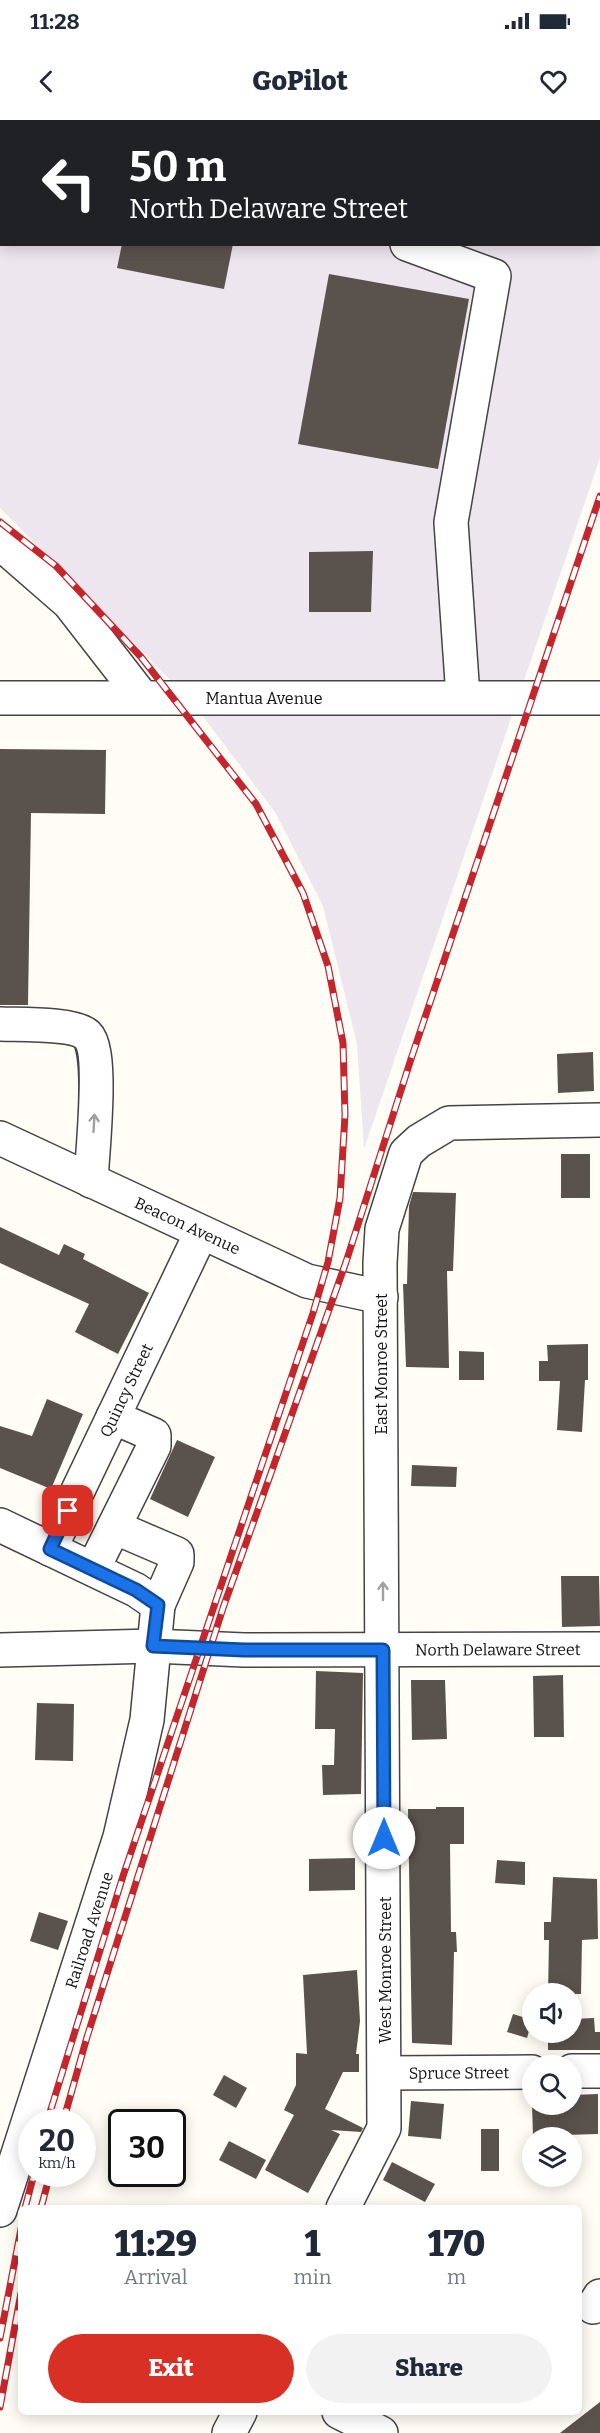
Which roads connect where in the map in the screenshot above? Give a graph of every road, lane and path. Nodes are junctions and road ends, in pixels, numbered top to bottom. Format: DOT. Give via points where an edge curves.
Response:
graph roads {
  1 [pos="412,246"];
  2 [pos="0,543"];
  3 [pos="142,697"];
  4 [pos="463,697"];
  5 [pos="0,698"];
  6 [pos="600,698"];
  7 [pos="0,1024"];
  8 [pos="600,1120"];
  9 [pos="0,1138"];
  10 [pos="91,1182"];
  11 [pos="201,1233"];
  12 [pos="381,1297"];
  13 [pos="113,1417"];
  14 [pos="0,1525"];
  15 [pos="114,1527"];
  16 [pos="50,1549"];
  17 [pos="93,1569"];
  18 [pos="158,1605"];
  19 [pos="153,1646"];
  20 [pos="600,1649"];
  21 [pos="0,1650"];
  22 [pos="383,1650"];
  23 [pos="582,2071"];
  24 [pos="600,2071"];
  25 [pos="522,2072"];
  26 [pos="385,2073"];
  27 [pos="345,2205"];
  28 [pos="0,2210"];
  29 [pos="238,2415"];
  30 [pos="345,2415"];
  31 [pos="229,2433"];
  32 [pos="381,2433"];
  1 -- 4 [label="street" via="495,276 451,522"];
  2 -- 3 [label="street" via="69,603"];
  3 -- 4 [label="street, Mantua Avenue"];
  3 -- 5 [label="street, Mantua Avenue"];
  4 -- 6 [label="street, Mantua Avenue"];
  10 -- 7 [label="street, one-way" via="94,1046 86,1034 69,1029"];
  8 -- 12 [label="street, East Monroe Street" via="449,1123 419,1141 406,1153 382,1229"];
  9 -- 10 [label="street, Beacon Avenue"];
  10 -- 11 [label="street, Beacon Avenue"];
  11 -- 12 [label="street, Beacon Avenue" via="307,1281"];
  11 -- 13 [label="street, Quincy Street"];
  22 -- 12 [label="street, East Monroe Street, one-way"];
  13 -- 15 [label="street" via="154,1435 154,1446"];
  13 -- 16 [label="street, Quincy Street"];
  14 -- 16 [label="street"];
  15 -- 17 [label="street"];
  15 -- 18 [label="street, Railroad Avenue" via="177,1554"];
  16 -- 17 [label="street"];
  17 -- 18 [label="street"];
  18 -- 19 [label="street, Railroad Avenue"];
  19 -- 21 [label="street, North Delaware Street"];
  19 -- 22 [label="street, North Delaware Street"];
  19 -- 28 [label="street, Railroad Avenue" via="147,1720 120,1838"];
  20 -- 22 [label="street, North Delaware Street"];
  22 -- 26 [label="street, West Monroe Street"];
  23 -- 24 [label="street"];
  25 -- 26 [label="street, Spruce Street"];
  26 -- 27 [label="street, West Monroe Street" via="384,2128"];
  29 -- 31 [label="street"];
  30 -- 32 [label="street"];
}
